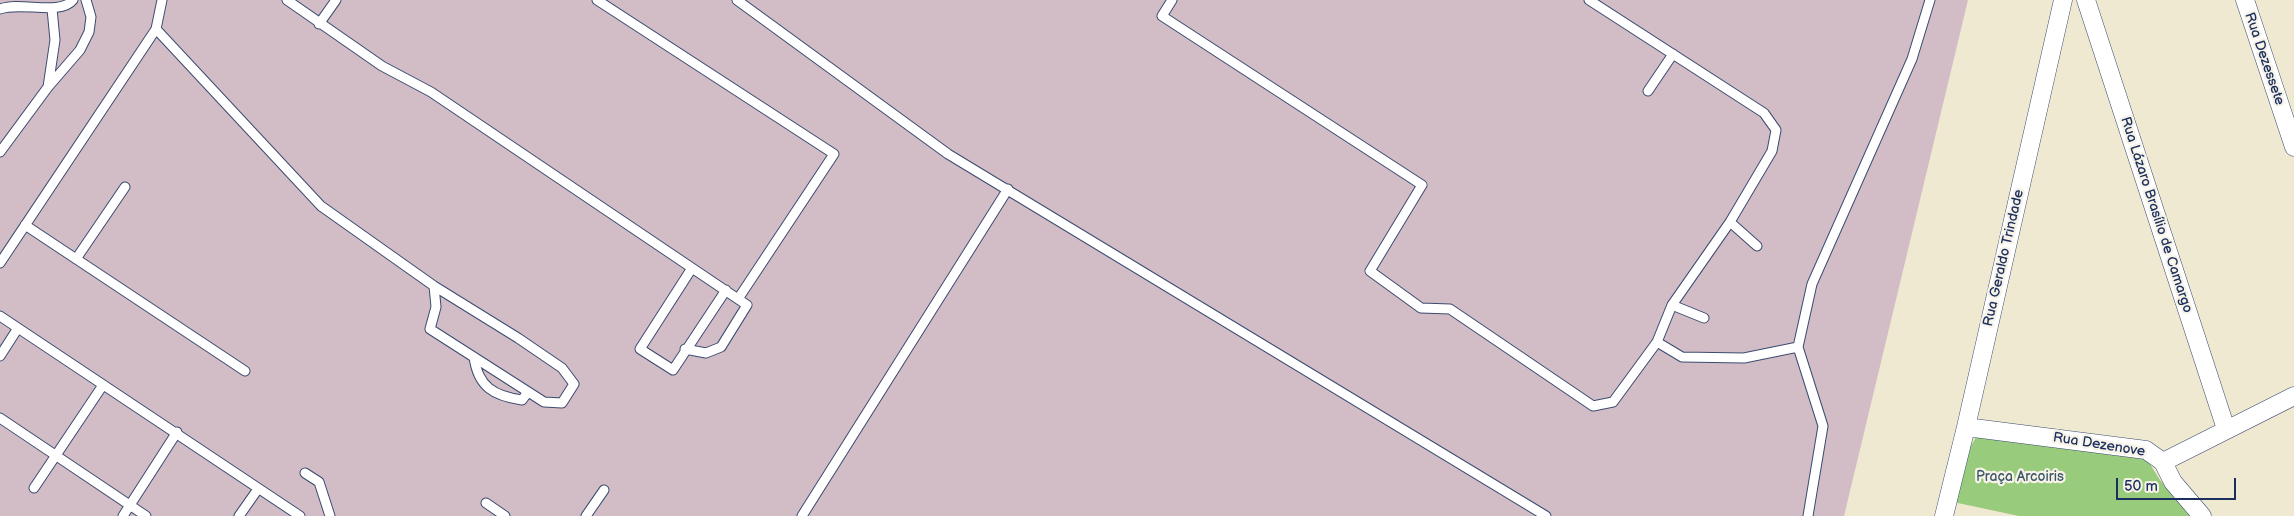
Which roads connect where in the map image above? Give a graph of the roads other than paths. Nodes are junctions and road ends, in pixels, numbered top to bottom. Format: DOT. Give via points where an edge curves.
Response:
graph roads {
  1 [pos="73,0"];
  2 [pos="86,0"];
  3 [pos="162,0"];
  4 [pos="287,0"];
  5 [pos="336,0"];
  6 [pos="597,0"];
  7 [pos="737,0"];
  8 [pos="1172,0"];
  9 [pos="1589,0"];
  10 [pos="1930,0"];
  11 [pos="2063,0"];
  12 [pos="2086,0"];
  13 [pos="2245,0"];
  14 [pos="34,3"];
  15 [pos="0,9"];
  16 [pos="52,9"];
  17 [pos="319,24"];
  18 [pos="156,29"];
  19 [pos="1673,54"];
  20 [pos="48,87"];
  21 [pos="1648,91"];
  22 [pos="2294,147"];
  23 [pos="0,152"];
  24 [pos="125,187"];
  25 [pos="1008,189"];
  26 [pos="1730,222"];
  27 [pos="24,225"];
  28 [pos="1757,246"];
  29 [pos="76,259"];
  30 [pos="0,263"];
  31 [pos="692,268"];
  32 [pos="434,286"];
  33 [pos="726,290"];
  34 [pos="738,299"];
  35 [pos="1672,305"];
  36 [pos="0,316"];
  37 [pos="1704,318"];
  38 [pos="18,328"];
  39 [pos="1657,342"];
  40 [pos="1798,347"];
  41 [pos="685,350"];
  42 [pos="0,356"];
  43 [pos="474,357"];
  44 [pos="245,371"];
  45 [pos="103,385"];
  46 [pos="528,392"];
  47 [pos="2294,396"];
  48 [pos="0,418"];
  49 [pos="1966,427"];
  50 [pos="2226,429"];
  51 [pos="177,432"];
  52 [pos="54,455"];
  53 [pos="2163,462"];
  54 [pos="305,473"];
  55 [pos="34,488"];
  56 [pos="258,489"];
  57 [pos="604,490"];
  58 [pos="486,503"];
  59 [pos="130,506"];
  60 [pos="123,516"];
  61 [pos="146,516"];
  62 [pos="239,516"];
  63 [pos="300,516"];
  64 [pos="330,516"];
  65 [pos="506,516"];
  66 [pos="586,516"];
  67 [pos="802,516"];
  68 [pos="1546,516"];
  69 [pos="1808,516"];
  70 [pos="1944,516"];
  71 [pos="2202,516"];
  1 -- 16 [label="lane"];
  2 -- 20 [label="lane" via="91,17 89,32 80,50"];
  3 -- 18 [label="lane"];
  4 -- 17 [label="lane"];
  5 -- 17 [label="lane"];
  6 -- 34 [label="lane" via="834,154"];
  7 -- 25 [label="lane" via="948,154"];
  8 -- 39 [label="lane" via="1162,16 1422,184 1370,271 1421,308 1450,309 1593,406 1614,402"];
  9 -- 19 [label="lane"];
  10 -- 40 [label="lane" via="1912,59 1812,284"];
  11 -- 49 [label="street, Rua Geraldo Trindade"];
  12 -- 50 [label="street, Rua Lázaro Brasílio de Camargo"];
  13 -- 22 [label="street, Rua Dezessete"];
  14 -- 15 [label="lane"];
  14 -- 16 [label="lane"];
  16 -- 20 [label="lane" via="55,40"];
  17 -- 31 [label="lane" via="382,66 430,92"];
  18 -- 27 [label="lane"];
  18 -- 32 [label="lane" via="320,206"];
  19 -- 21 [label="lane"];
  19 -- 26 [label="lane" via="1764,113 1776,130 1772,151"];
  20 -- 23 [label="lane"];
  24 -- 29 [label="lane"];
  25 -- 67 [label="lane"];
  25 -- 68 [label="lane"];
  26 -- 28 [label="lane"];
  26 -- 35 [label="lane"];
  27 -- 29 [label="lane"];
  27 -- 30 [label="lane"];
  29 -- 44 [label="lane"];
  31 -- 33 [label="lane"];
  31 -- 41 [label="lane" via="640,348 673,370"];
  32 -- 43 [label="lane" via="436,307 430,329"];
  32 -- 46 [label="lane" via="562,368 574,384 562,403 544,402"];
  33 -- 34 [label="lane"];
  33 -- 41 [label="lane"];
  34 -- 41 [label="lane" via="747,305 721,347 706,353"];
  35 -- 37 [label="lane"];
  35 -- 39 [label="lane"];
  36 -- 38 [label="lane"];
  38 -- 42 [label="lane"];
  38 -- 45 [label="lane"];
  39 -- 40 [label="lane" via="1682,357 1744,358"];
  40 -- 69 [label="lane" via="1823,426"];
  43 -- 46 [label="lane"];
  43 -- 46 [label="lane" via="476,373 486,387 508,398 522,400"];
  45 -- 51 [label="lane"];
  45 -- 52 [label="lane"];
  47 -- 50 [label="street"];
  48 -- 52 [label="lane"];
  49 -- 53 [label="street, Rua Dezenove" via="2146,450"];
  49 -- 70 [label="street, Rua Geraldo Trindade"];
  50 -- 53 [label="street"];
  51 -- 56 [label="lane"];
  51 -- 59 [label="lane"];
  52 -- 55 [label="lane"];
  52 -- 59 [label="lane"];
  53 -- 71 [label="street, Rua Dezenove" via="2173,482"];
  54 -- 64 [label="lane" via="319,482"];
  56 -- 62 [label="lane"];
  56 -- 63 [label="lane"];
  57 -- 66 [label="lane"];
  58 -- 65 [label="lane"];
  59 -- 60 [label="lane"];
  59 -- 61 [label="lane"];
}
